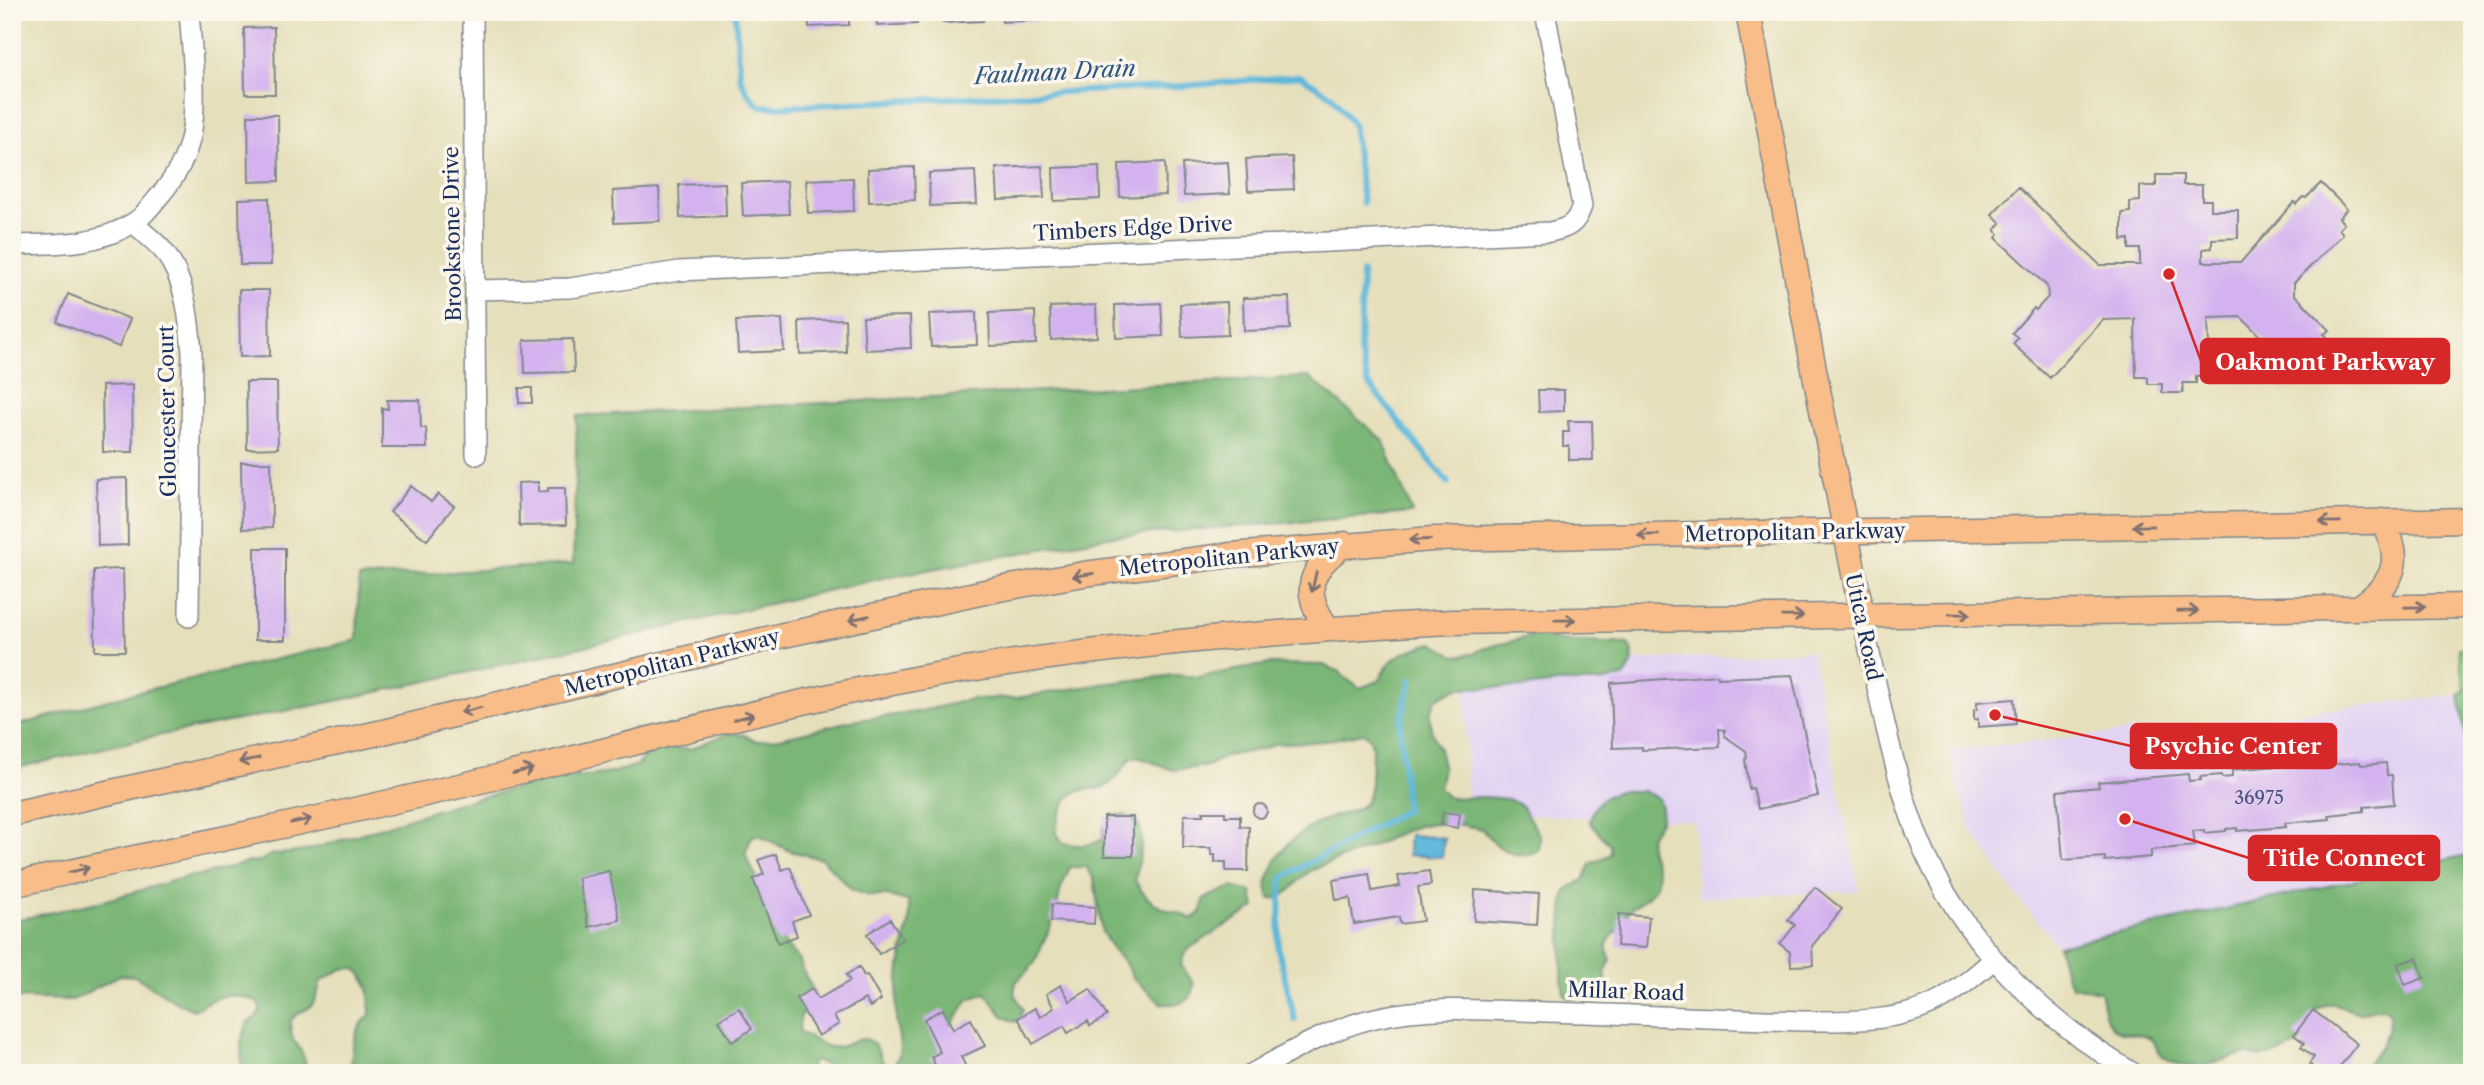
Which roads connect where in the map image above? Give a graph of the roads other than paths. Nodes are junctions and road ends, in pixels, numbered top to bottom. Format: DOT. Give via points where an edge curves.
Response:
graph roads {
  1 [pos="189,12"];
  2 [pos="473,12"];
  3 [pos="1545,12"];
  4 [pos="1748,12"];
  5 [pos="134,223"];
  6 [pos="12,245"];
  7 [pos="475,290"];
  8 [pos="476,455"];
  9 [pos="2472,520"];
  10 [pos="2382,522"];
  11 [pos="1845,532"];
  12 [pos="1345,544"];
  13 [pos="2472,606"];
  14 [pos="2358,608"];
  15 [pos="1862,615"];
  16 [pos="190,617"];
  17 [pos="1328,629"];
  18 [pos="12,814"];
  19 [pos="12,885"];
  20 [pos="1993,960"];
  21 [pos="1254,1073"];
  22 [pos="2133,1073"];
  1 -- 5 [label="street" via="194,86 185,159"];
  2 -- 7 [label="street, Brookstone Drive"];
  3 -- 7 [label="street, Timbers Edge Drive" via="1582,206 1577,221 1567,229 679,271 570,288"];
  4 -- 11 [label="main road, Utica Road"];
  5 -- 6 [label="street" via="68,244"];
  5 -- 16 [label="street, Gloucester Court" via="164,252 177,274 189,320"];
  7 -- 8 [label="street, Brookstone Drive"];
  9 -- 10 [label="main road, Metropolitan Parkway"];
  10 -- 11 [label="main road, Metropolitan Parkway, one-way"];
  10 -- 14 [label="main road" via="2394,549 2393,568 2384,588"];
  11 -- 12 [label="main road, Metropolitan Parkway, one-way"];
  11 -- 15 [label="main road, Utica Road"];
  12 -- 17 [label="main road, one-way" via="1326,557 1313,580 1314,606"];
  12 -- 18 [label="main road, Metropolitan Parkway, one-way" via="1084,574 921,604 383,732"];
  14 -- 13 [label="main road, one-way"];
  15 -- 14 [label="main road, one-way"];
  17 -- 15 [label="main road, one-way" via="1486,621"];
  15 -- 20 [label="street, Utica Road" via="1890,751 1910,815 1951,900"];
  19 -- 17 [label="main road, one-way" via="492,778 867,688 1099,651"];
  20 -- 21 [label="street, Millar Road" via="1939,1001 1890,1017 1812,1021 1408,1011 1339,1029"];
  20 -- 22 [label="street, Utica Road" via="2068,1031"];
}
